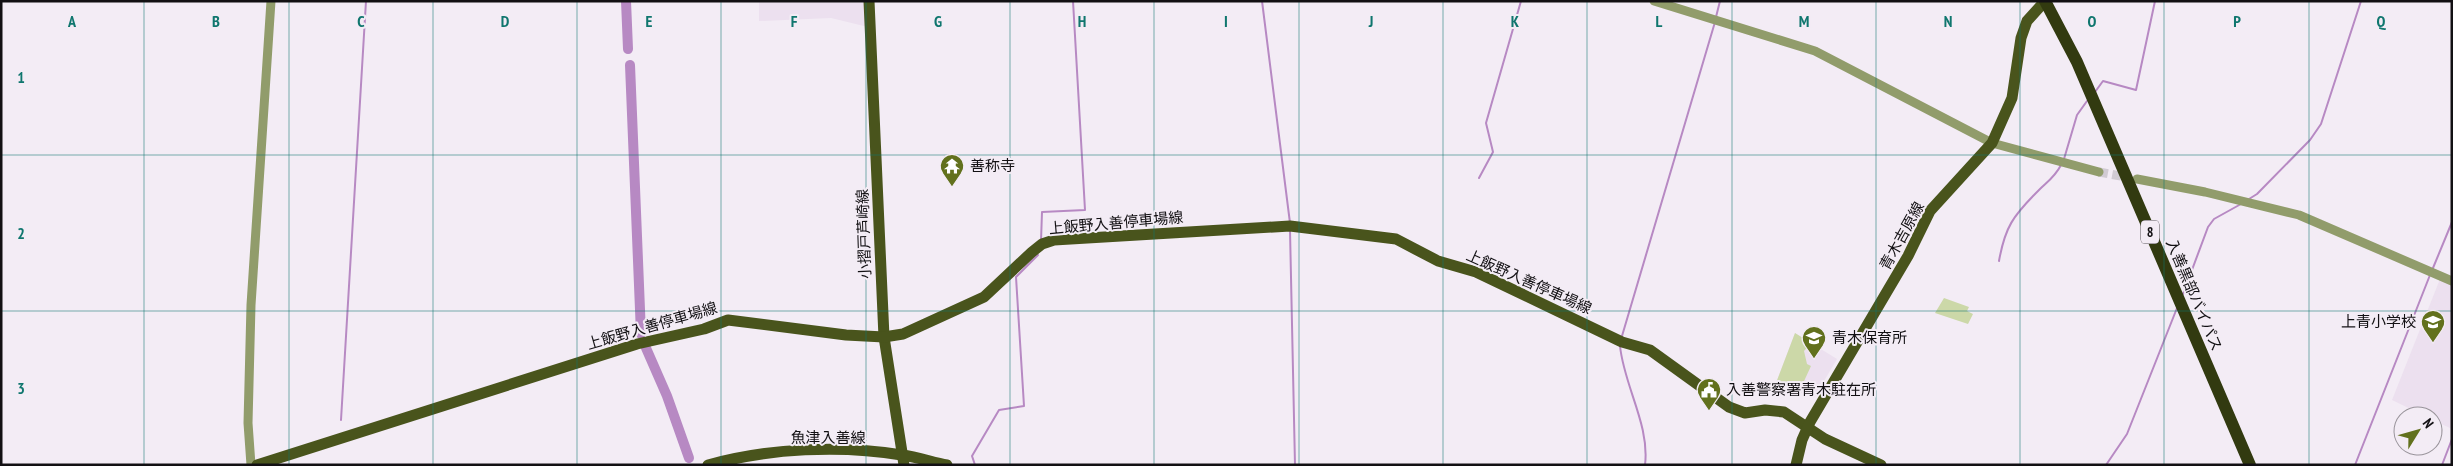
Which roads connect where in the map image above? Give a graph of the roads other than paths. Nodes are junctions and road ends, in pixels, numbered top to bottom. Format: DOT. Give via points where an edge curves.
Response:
graph roads {
  1 [pos="271,1"];
  2 [pos="869,1"];
  3 [pos="1654,1"];
  4 [pos="2045,1"];
  5 [pos="1992,142"];
  6 [pos="2099,172"];
  7 [pos="2137,179"];
  8 [pos="2452,281"];
  9 [pos="884,337"];
  10 [pos="1808,428"];
  11 [pos="904,460"];
  12 [pos="251,465"];
  13 [pos="257,465"];
  14 [pos="708,465"];
  15 [pos="947,465"];
  16 [pos="1796,465"];
  17 [pos="1881,465"];
  18 [pos="2250,465"];
  1 -- 12 [label="street" via="251,305 248,423"];
  2 -- 9 [label="main road, 小摺戸芦崎線"];
  3 -- 5 [label="street" via="1815,51"];
  4 -- 5 [label="main road, 青木吉原線" via="2027,21 2012,98"];
  4 -- 18 [label="highway, 入善黒部バイパス / 8" via="2077,62"];
  5 -- 6 [label="street"];
  5 -- 10 [label="main road, 青木吉原線" via="1930,211 1908,256 1841,366"];
  7 -- 8 [label="street" via="2299,215"];
  9 -- 10 [label="main road, 上飯野入善停車場線" via="919,329 984,297 1032,252 1048,242 1290,226 1403,242 1438,260 1476,272 1622,342 1650,350 1729,407 1745,413 1784,412"];
  9 -- 11 [label="main road, 小摺戸芦崎線"];
  9 -- 13 [label="main road, 上飯野入善停車場線" via="728,320 704,329 637,344"];
  10 -- 16 [label="main road, 青木吉原線"];
  10 -- 17 [label="main road, 上飯野入善停車場線"];
  11 -- 14 [label="main road, 魚津入善線" via="826,450 765,454"];
  11 -- 15 [label="main road, 魚津入善線"];
}
